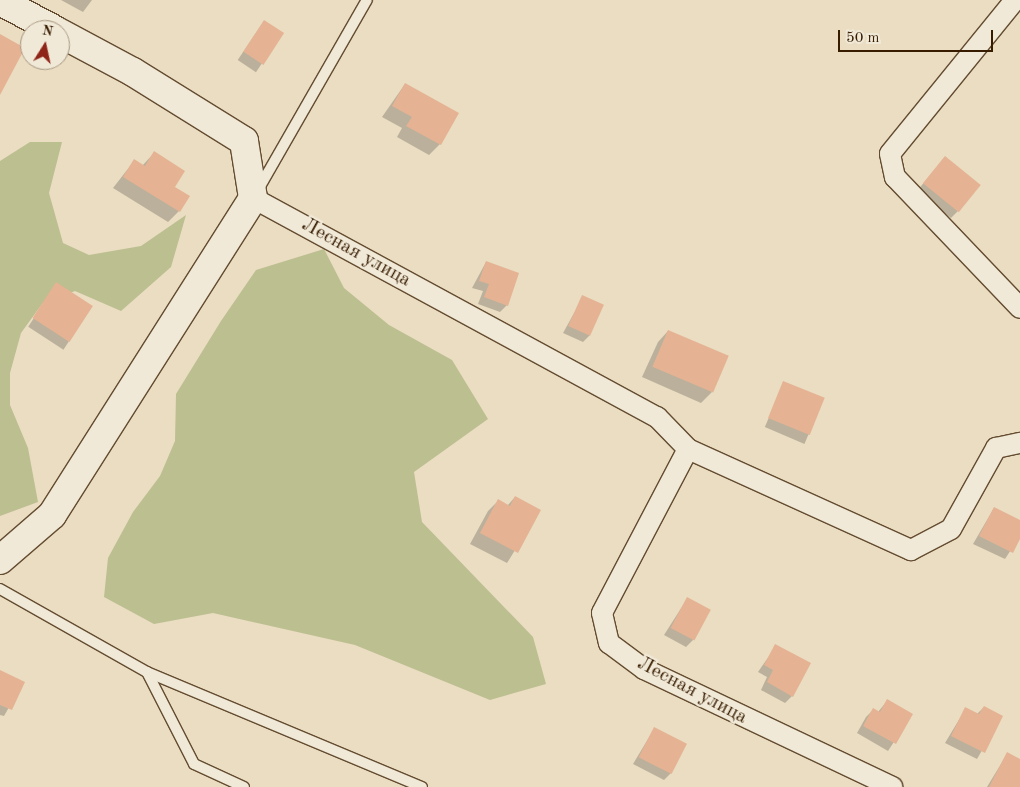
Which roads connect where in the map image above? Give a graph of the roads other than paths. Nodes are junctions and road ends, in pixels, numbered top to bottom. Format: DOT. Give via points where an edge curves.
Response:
graph roads {
  1 [pos="367,0"];
  2 [pos="1015,0"];
  3 [pos="0,1"];
  4 [pos="36,20"];
  5 [pos="70,39"];
  6 [pos="253,198"];
  7 [pos="1020,308"];
  8 [pos="1020,443"];
  9 [pos="688,449"];
  10 [pos="0,560"];
  11 [pos="0,589"];
  12 [pos="147,672"];
  13 [pos="244,787"];
  14 [pos="422,787"];
  15 [pos="892,787"];
  1 -- 6 [label="lane"];
  2 -- 7 [label="street" via="890,154 895,177"];
  3 -- 4 [label="street"];
  5 -- 6 [label="street" via="244,141"];
  6 -- 9 [label="street, Лесная улица" via="657,417"];
  6 -- 10 [label="street" via="52,515"];
  8 -- 9 [label="street, Лесная улица" via="996,448 951,529 911,550"];
  9 -- 15 [label="street, Лесная улица" via="602,613 608,643 644,670"];
  11 -- 12 [label="lane"];
  12 -- 13 [label="lane" via="194,764"];
  12 -- 14 [label="lane"];
}
